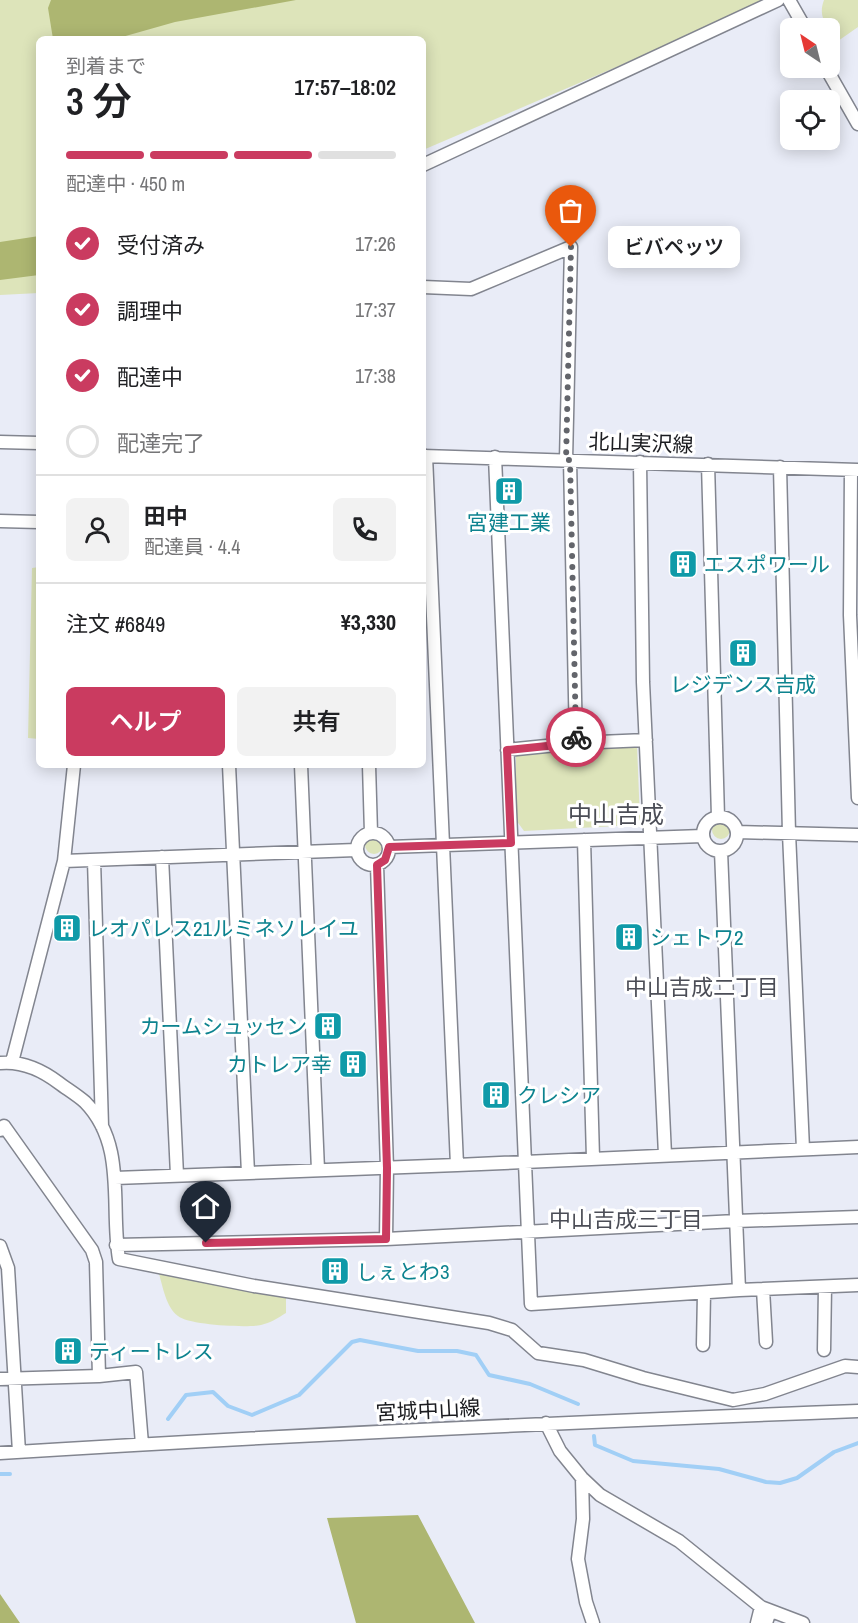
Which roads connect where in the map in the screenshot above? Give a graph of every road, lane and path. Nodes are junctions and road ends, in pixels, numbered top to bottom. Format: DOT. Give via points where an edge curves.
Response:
graph roads {
  1 [pos="778,0"];
  2 [pos="789,0"];
  3 [pos="799,18"];
  4 [pos="832,78"];
  5 [pos="858,124"];
  6 [pos="426,164"];
  7 [pos="426,288"];
  8 [pos="0,442"];
  9 [pos="36,443"];
  10 [pos="426,456"];
  11 [pos="495,457"];
  12 [pos="568,460"];
  13 [pos="640,462"];
  14 [pos="708,465"];
  15 [pos="780,468"];
  16 [pos="855,470"];
  17 [pos="426,476"];
  18 [pos="0,521"];
  19 [pos="36,522"];
  20 [pos="646,740"];
  21 [pos="576,743"];
  22 [pos="507,750"];
  23 [pos="74,768"];
  24 [pos="229,768"];
  25 [pos="301,768"];
  26 [pos="369,768"];
  27 [pos="858,798"];
  28 [pos="718,817"];
  29 [pos="737,832"];
  30 [pos="370,833"];
  31 [pos="789,833"];
  32 [pos="858,835"];
  33 [pos="703,836"];
  34 [pos="651,838"];
  35 [pos="584,840"];
  36 [pos="511,843"];
  37 [pos="444,845"];
  38 [pos="389,847"];
  39 [pos="356,850"];
  40 [pos="721,851"];
  41 [pos="304,852"];
  42 [pos="233,855"];
  43 [pos="162,857"];
  44 [pos="94,860"];
  45 [pos="64,861"];
  46 [pos="377,865"];
  47 [pos="6,1062"];
  48 [pos="102,1127"];
  49 [pos="0,1130"];
  50 [pos="858,1147"];
  51 [pos="803,1149"];
  52 [pos="733,1152"];
  53 [pos="665,1155"];
  54 [pos="593,1158"];
  55 [pos="525,1162"];
  56 [pos="457,1165"];
  57 [pos="387,1168"];
  58 [pos="318,1170"];
  59 [pos="248,1173"];
  60 [pos="177,1175"];
  61 [pos="115,1178"];
  62 [pos="858,1217"];
  63 [pos="736,1221"];
  64 [pos="528,1232"];
  65 [pos="386,1239"];
  66 [pos="116,1245"];
  67 [pos="0,1246"];
  68 [pos="858,1285"];
  69 [pos="825,1287"];
  70 [pos="763,1289"];
  71 [pos="739,1290"];
  72 [pos="704,1293"];
  73 [pos="766,1342"];
  74 [pos="703,1345"];
  75 [pos="824,1350"];
  76 [pos="858,1367"];
  77 [pos="99,1376"];
  78 [pos="15,1378"];
  79 [pos="0,1379"];
  80 [pos="858,1411"];
  81 [pos="546,1424"];
  82 [pos="142,1444"];
  83 [pos="19,1452"];
  84 [pos="0,1453"];
  85 [pos="582,1478"];
  86 [pos="766,1614"];
  87 [pos="593,1623"];
  88 [pos="756,1623"];
  89 [pos="803,1623"];
  1 -- 6 [label="street"];
  2 -- 3 [label="street"];
  4 -- 5 [label="street"];
  7 -- 12 [label="street" via="471,289 571,247"];
  8 -- 9 [label="street"];
  10 -- 11 [label="street, 北山実沢線"];
  11 -- 12 [label="street, 北山実沢線"];
  11 -- 22 [label="street"];
  12 -- 13 [label="street, 北山実沢線"];
  12 -- 21 [label="street"];
  13 -- 14 [label="street, 北山実沢線"];
  13 -- 20 [label="street"];
  14 -- 15 [label="street, 北山実沢線"];
  14 -- 28 [label="street"];
  15 -- 16 [label="street, 北山実沢線"];
  15 -- 31 [label="street"];
  16 -- 27 [label="street" via="850,615"];
  17 -- 37 [label="street"];
  18 -- 19 [label="street"];
  20 -- 21 [label="street"];
  20 -- 34 [label="street"];
  21 -- 22 [label="street"];
  22 -- 36 [label="street"];
  23 -- 45 [label="street"];
  24 -- 42 [label="street"];
  25 -- 41 [label="street"];
  26 -- 30 [label="street"];
  28 -- 29 [label="street" via="729,819"];
  28 -- 33 [label="street" via="709,822"];
  29 -- 31 [label="street"];
  29 -- 40 [label="street" via="735,843"];
  30 -- 38 [label="street" via="385,837"];
  30 -- 39 [label="street" via="362,837"];
  31 -- 32 [label="street"];
  31 -- 51 [label="street"];
  33 -- 34 [label="street"];
  33 -- 40 [label="street" via="711,849"];
  34 -- 35 [label="street"];
  34 -- 53 [label="street"];
  35 -- 36 [label="street"];
  35 -- 54 [label="street"];
  36 -- 37 [label="street"];
  36 -- 55 [label="street"];
  37 -- 38 [label="street"];
  37 -- 56 [label="street"];
  38 -- 46 [label="street" via="385,860"];
  39 -- 41 [label="street"];
  39 -- 46 [label="street" via="363,862"];
  40 -- 52 [label="street"];
  41 -- 42 [label="street"];
  41 -- 58 [label="street"];
  42 -- 43 [label="street"];
  42 -- 59 [label="street"];
  43 -- 44 [label="street"];
  43 -- 60 [label="street"];
  44 -- 45 [label="street"];
  44 -- 48 [label="street"];
  45 -- 47 [label="street"];
  46 -- 57 [label="street"];
  47 -- 48 [label="street" via="45,1073 85,1102"];
  48 -- 61 [label="street" via="113,1155"];
  49 -- 77 [label="street" via="4,1126 92,1250 96,1262"];
  50 -- 51 [label="street"];
  51 -- 52 [label="street"];
  52 -- 53 [label="street"];
  52 -- 63 [label="street"];
  53 -- 54 [label="street"];
  54 -- 55 [label="street"];
  55 -- 56 [label="street"];
  55 -- 64 [label="street"];
  56 -- 57 [label="street"];
  57 -- 58 [label="street"];
  57 -- 65 [label="street"];
  58 -- 59 [label="street"];
  59 -- 60 [label="street"];
  60 -- 61 [label="street"];
  61 -- 66 [label="street"];
  62 -- 63 [label="street"];
  63 -- 64 [label="street"];
  63 -- 71 [label="street"];
  64 -- 65 [label="street"];
  64 -- 72 [label="street" via="531,1304"];
  65 -- 66 [label="street"];
  66 -- 76 [label="street" via="119,1259 254,1286 489,1323 512,1330 538,1353 584,1360 733,1400 765,1394 845,1366"];
  67 -- 78 [label="street" via="8,1268"];
  68 -- 69 [label="street"];
  69 -- 70 [label="street"];
  69 -- 75 [label="street"];
  70 -- 71 [label="street"];
  70 -- 73 [label="street"];
  71 -- 72 [label="street"];
  72 -- 74 [label="street"];
  77 -- 78 [label="street"];
  77 -- 82 [label="street" via="136,1372"];
  78 -- 79 [label="street"];
  78 -- 83 [label="street"];
  80 -- 81 [label="street, 宮城中山線"];
  81 -- 82 [label="street, 宮城中山線"];
  81 -- 85 [label="street" via="560,1451"];
  82 -- 83 [label="street, 宮城中山線"];
  83 -- 84 [label="street, 宮城中山線"];
  85 -- 86 [label="street" via="600,1496 680,1540"];
  85 -- 87 [label="street" via="583,1519 578,1559"];
  86 -- 88 [label="street"];
  86 -- 89 [label="street"];
}
